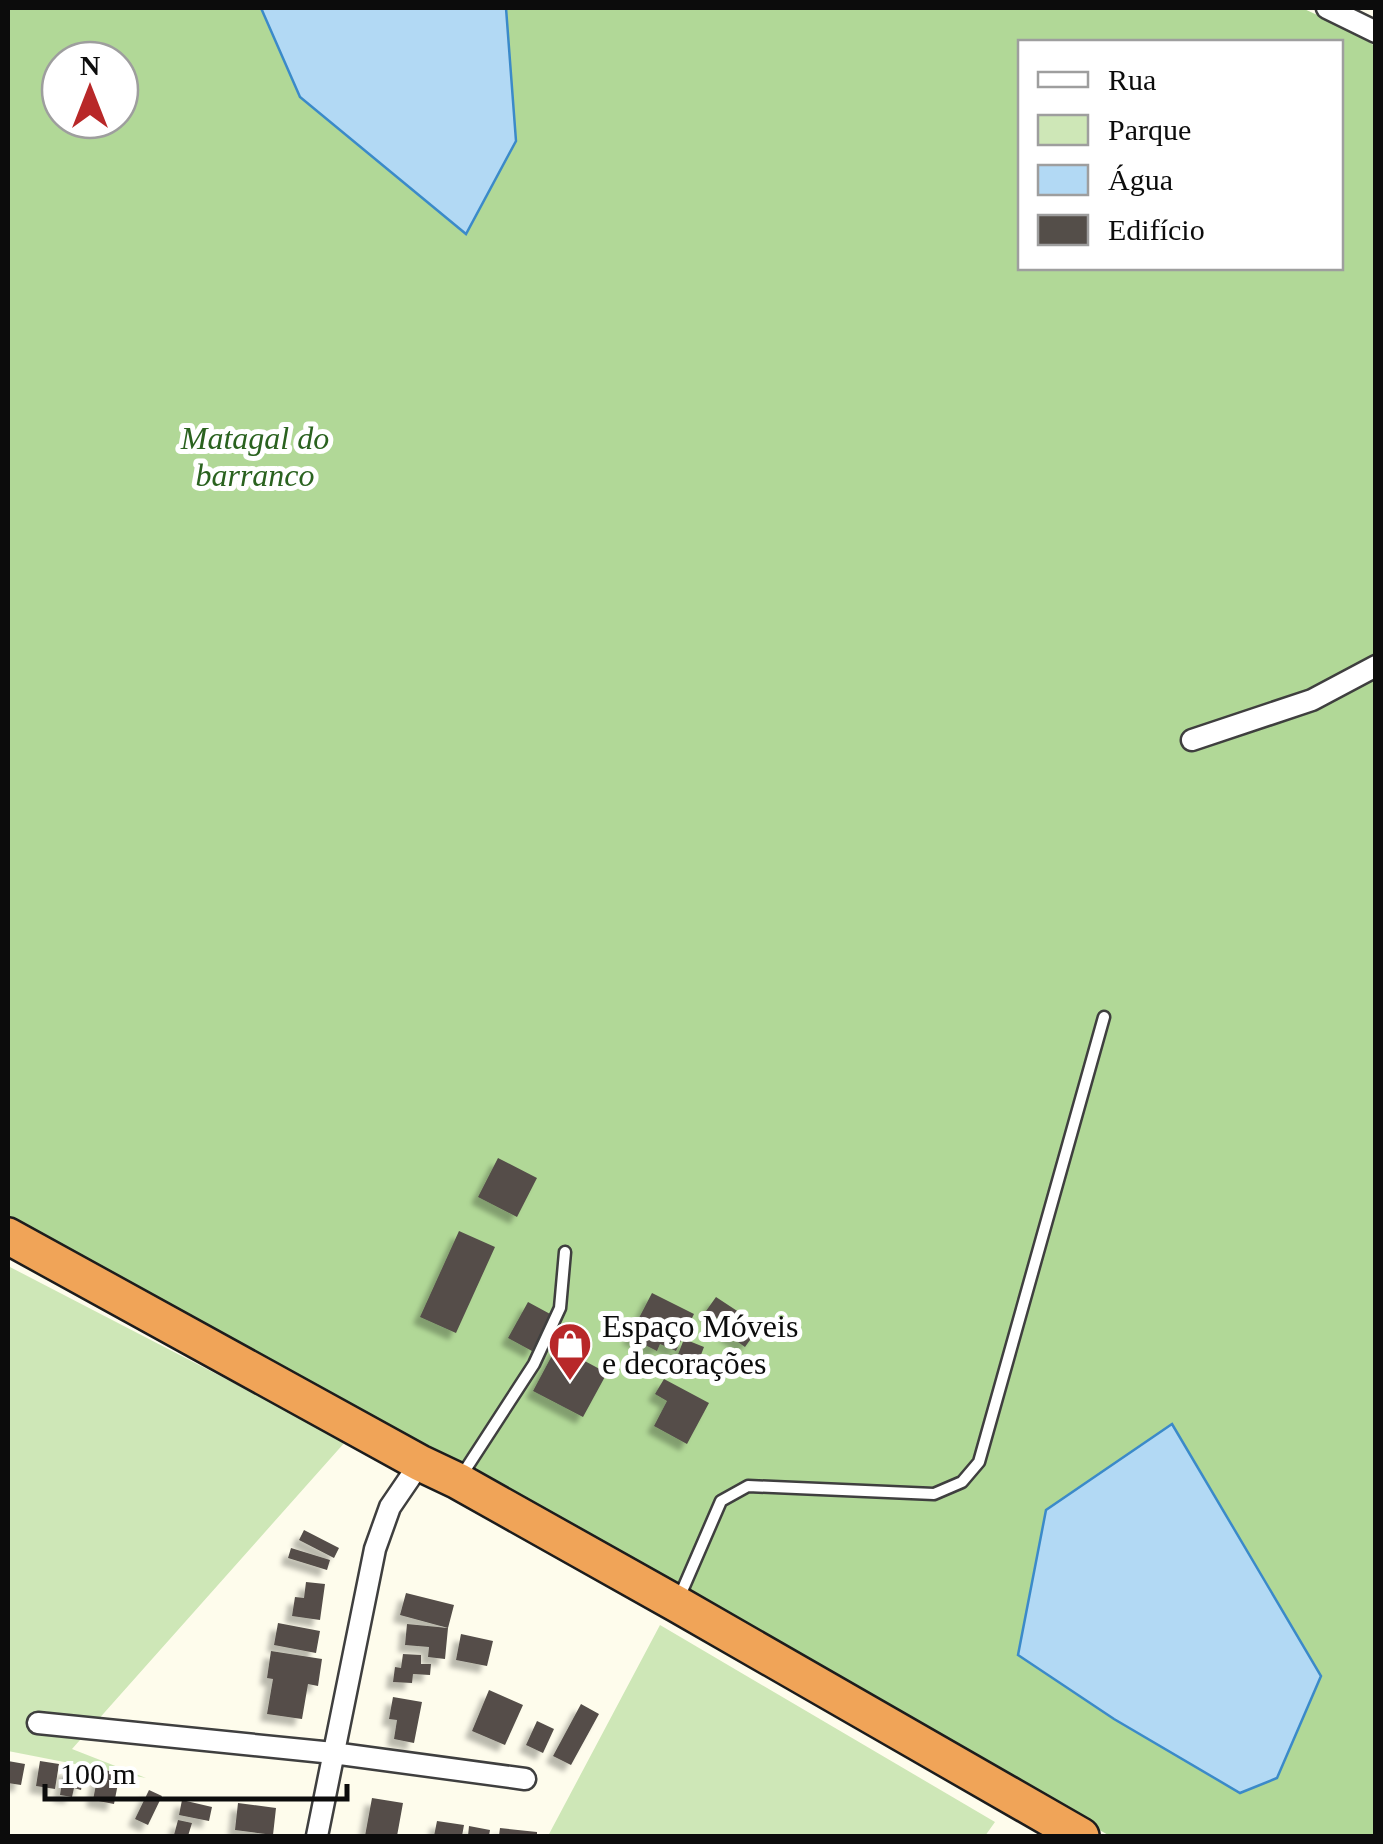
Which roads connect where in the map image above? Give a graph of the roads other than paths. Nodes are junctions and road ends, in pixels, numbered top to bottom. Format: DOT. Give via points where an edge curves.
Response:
graph roads {
  1 [pos="1327,8"];
  2 [pos="1376,32"];
  3 [pos="1376,666"];
  4 [pos="1192,740"];
  5 [pos="1104,1016"];
  6 [pos="8,1236"];
  7 [pos="566,1252"];
  8 [pos="420,1462"];
  9 [pos="458,1481"];
  10 [pos="677,1604"];
  11 [pos="38,1722"];
  12 [pos="333,1753"];
  13 [pos="525,1780"];
  14 [pos="317,1836"];
  15 [pos="1080,1836"];
  1 -- 2 [label="street"];
  3 -- 4 [label="street" via="1312,700"];
  5 -- 10 [label="lane" via="979,1462 962,1482 934,1494 748,1486 721,1501"];
  6 -- 8 [label="highway"];
  7 -- 9 [label="lane" via="560,1308 534,1364"];
  8 -- 9 [label="highway"];
  8 -- 12 [label="street" via="390,1507 375,1550"];
  9 -- 10 [label="highway"];
  10 -- 15 [label="highway"];
  11 -- 12 [label="street"];
  12 -- 13 [label="street"];
  12 -- 14 [label="street"];
}
